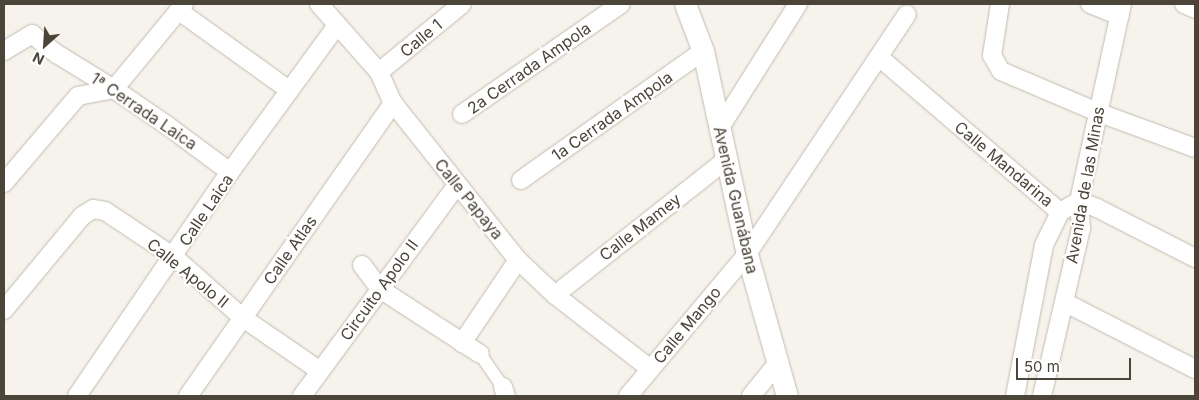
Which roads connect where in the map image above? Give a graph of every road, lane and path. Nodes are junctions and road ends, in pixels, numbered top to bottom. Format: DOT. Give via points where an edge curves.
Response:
graph roads {
  1 [pos="319,4"];
  2 [pos="462,4"];
  3 [pos="621,4"];
  4 [pos="685,4"];
  5 [pos="798,4"];
  6 [pos="1000,4"];
  7 [pos="1090,4"];
  8 [pos="1184,4"];
  9 [pos="182,7"];
  10 [pos="1195,9"];
  11 [pos="1121,10"];
  12 [pos="907,14"];
  13 [pos="336,25"];
  14 [pos="4,51"];
  15 [pos="702,51"];
  16 [pos="879,57"];
  17 [pos="380,72"];
  18 [pos="114,89"];
  19 [pos="289,90"];
  20 [pos="393,103"];
  21 [pos="1097,112"];
  22 [pos="462,114"];
  23 [pos="719,129"];
  24 [pos="1195,148"];
  25 [pos="726,160"];
  26 [pos="230,172"];
  27 [pos="521,180"];
  28 [pos="4,183"];
  29 [pos="457,185"];
  30 [pos="1079,202"];
  31 [pos="1060,212"];
  32 [pos="747,254"];
  33 [pos="174,258"];
  34 [pos="1195,258"];
  35 [pos="518,260"];
  36 [pos="362,265"];
  37 [pos="380,289"];
  38 [pos="555,294"];
  39 [pos="1064,302"];
  40 [pos="4,310"];
  41 [pos="243,318"];
  42 [pos="462,343"];
  43 [pos="480,354"];
  44 [pos="777,364"];
  45 [pos="650,368"];
  46 [pos="1195,370"];
  47 [pos="320,371"];
  48 [pos="504,392"];
  49 [pos="77,396"];
  50 [pos="188,396"];
  51 [pos="302,396"];
  52 [pos="628,396"];
  53 [pos="751,396"];
  54 [pos="787,396"];
  55 [pos="1015,396"];
  56 [pos="1042,396"];
  1 -- 13 [label="street, Calle Papaya"];
  2 -- 17 [label="street, Calle 1"];
  3 -- 22 [label="street, 2a Cerrada Ampola"];
  4 -- 15 [label="street, Avenida Guanábana"];
  5 -- 23 [label="street"];
  6 -- 21 [label="street" via="992,55 1001,71"];
  7 -- 11 [label="street"];
  8 -- 10 [label="street"];
  9 -- 18 [label="street"];
  9 -- 19 [label="street"];
  11 -- 21 [label="street, Avenida de las Minas"];
  12 -- 16 [label="street"];
  13 -- 17 [label="street, Calle Papaya"];
  13 -- 19 [label="street, Calle Laica"];
  14 -- 18 [label="street, 1ª Cerrada Laica" via="32,34 57,54"];
  15 -- 23 [label="street, Avenida Guanábana"];
  15 -- 27 [label="street, 1a Cerrada Ampola"];
  16 -- 31 [label="street, Calle Mandarina"];
  16 -- 32 [label="street"];
  17 -- 20 [label="street, Calle Papaya"];
  18 -- 26 [label="street, 1ª Cerrada Laica"];
  18 -- 28 [label="street" via="78,96"];
  19 -- 26 [label="street, Calle Laica"];
  20 -- 29 [label="street, Calle Papaya"];
  20 -- 41 [label="street, Calle Atlas"];
  21 -- 24 [label="street"];
  21 -- 30 [label="street, Avenida de las Minas"];
  23 -- 25 [label="street, Avenida Guanábana"];
  25 -- 32 [label="street, Avenida Guanábana"];
  25 -- 38 [label="street, Calle Mamey"];
  26 -- 33 [label="street, Calle Laica"];
  29 -- 35 [label="street, Calle Papaya"];
  29 -- 37 [label="street, Circuito Apolo II"];
  30 -- 31 [label="street, Calle Mandarina"];
  30 -- 34 [label="street, Calle Mandarina"];
  30 -- 39 [label="street, Avenida de las Minas" via="1081,228"];
  31 -- 55 [label="street, Avenida de las Minas" via="1044,245"];
  32 -- 44 [label="street, Avenida Guanábana"];
  32 -- 45 [label="street, Calle Mango"];
  33 -- 40 [label="street, Calle Apolo II" via="105,211 93,209 82,216"];
  33 -- 41 [label="street, Calle Apolo II"];
  33 -- 49 [label="street, Calle Laica"];
  35 -- 38 [label="street, Calle Papaya"];
  35 -- 42 [label="street"];
  36 -- 37 [label="street"];
  37 -- 42 [label="street"];
  37 -- 47 [label="street, Circuito Apolo II"];
  38 -- 45 [label="street, Calle Papaya"];
  39 -- 46 [label="street"];
  39 -- 56 [label="street, Avenida de las Minas"];
  41 -- 47 [label="street, Calle Apolo II"];
  41 -- 50 [label="street, Calle Atlas"];
  42 -- 43 [label="street"];
  43 -- 48 [label="street"];
  44 -- 53 [label="street"];
  44 -- 54 [label="street, Avenida Guanábana"];
  45 -- 52 [label="street, Calle Mango"];
  47 -- 51 [label="street, Circuito Apolo II"];
}
